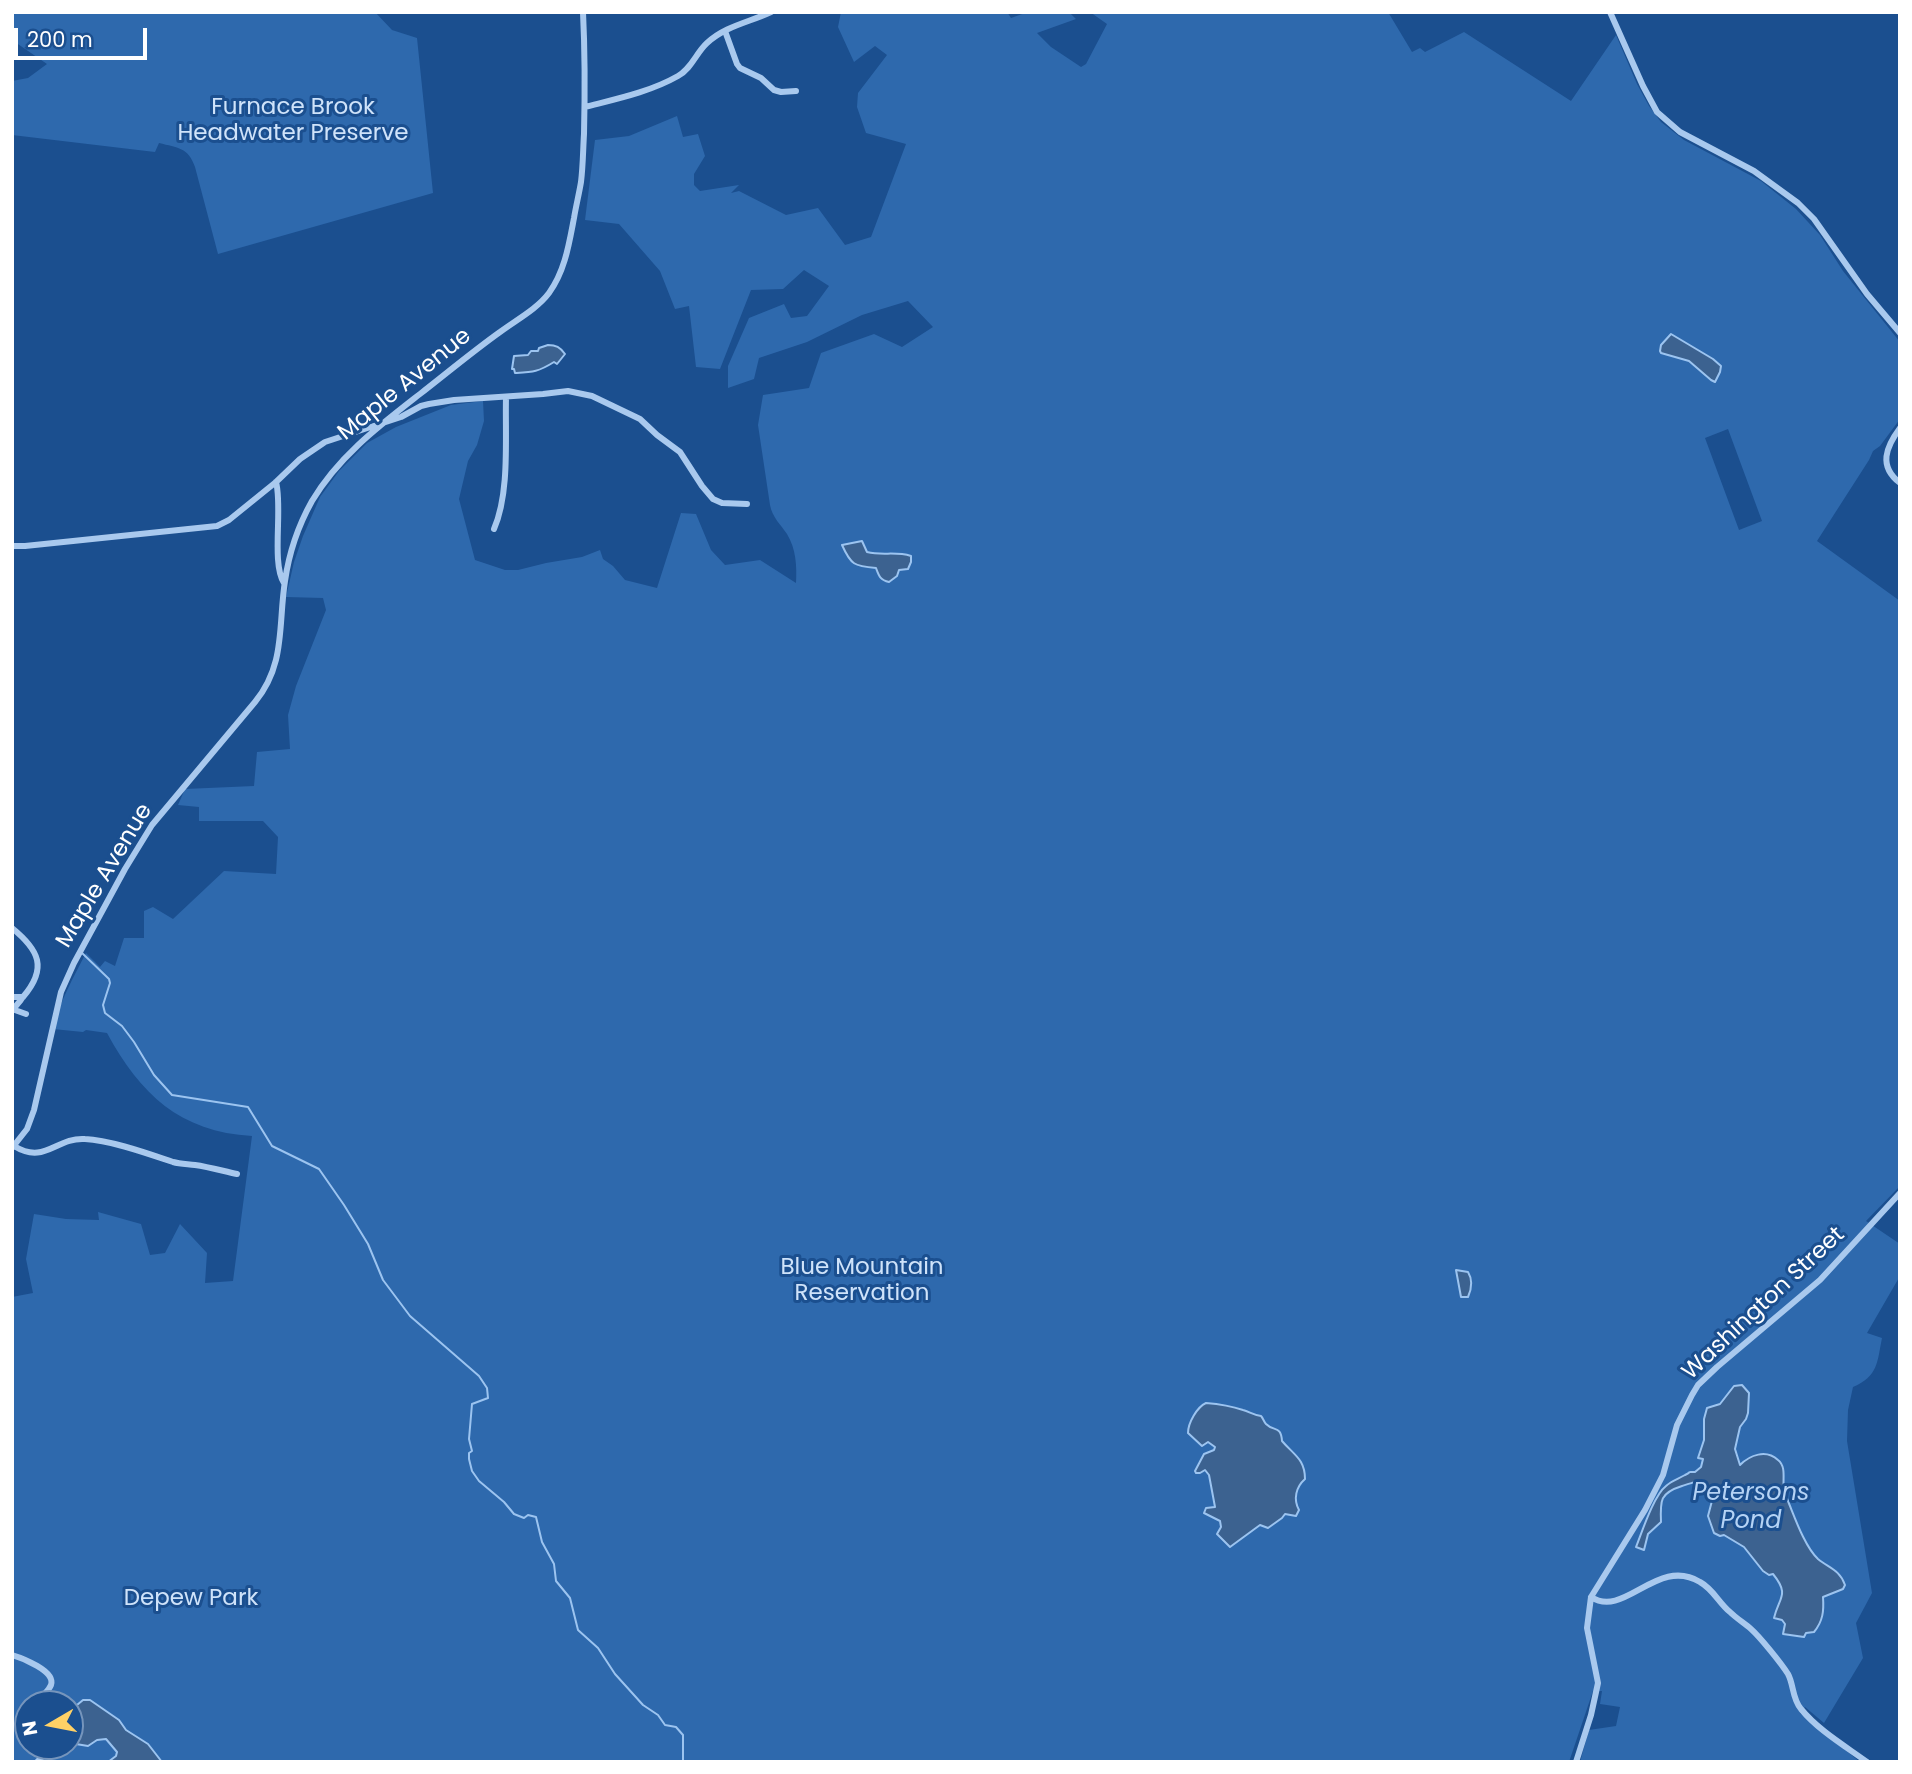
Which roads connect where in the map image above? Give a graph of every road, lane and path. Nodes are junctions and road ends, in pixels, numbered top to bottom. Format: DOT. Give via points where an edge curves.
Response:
graph roads {
  1 [pos="583,12"];
  2 [pos="771,12"];
  3 [pos="1610,12"];
  4 [pos="763,14"];
  5 [pos="725,31"];
  6 [pos="796,91"];
  7 [pos="585,107"];
  8 [pos="1900,333"];
  9 [pos="506,397"];
  10 [pos="383,422"];
  11 [pos="1900,428"];
  12 [pos="276,482"];
  13 [pos="1900,483"];
  14 [pos="747,504"];
  15 [pos="494,529"];
  16 [pos="12,545"];
  17 [pos="284,583"];
  18 [pos="12,928"];
  19 [pos="12,997"];
  20 [pos="23,997"];
  21 [pos="12,1009"];
  22 [pos="26,1014"];
  23 [pos="13,1147"];
  24 [pos="237,1174"];
  25 [pos="1900,1192"];
  26 [pos="1591,1597"];
  27 [pos="12,1655"];
  28 [pos="47,1690"];
  29 [pos="1576,1762"];
  30 [pos="1867,1762"];
  1 -- 7 [label="street, Maple Avenue"];
  2 -- 4 [label="street"];
  3 -- 8 [label="street" via="1657,112 1679,132 1754,171 1798,203"];
  4 -- 5 [label="street"];
  5 -- 6 [label="street" via="740,68 774,90"];
  5 -- 7 [label="street" via="706,44 680,75"];
  7 -- 10 [label="street, Maple Avenue" via="579,194 562,267 550,291"];
  9 -- 10 [label="street" via="429,404"];
  9 -- 14 [label="street" via="568,391 592,396 640,419 680,452 713,499"];
  9 -- 15 [label="street" via="503,492"];
  10 -- 12 [label="street" via="325,442"];
  10 -- 17 [label="street, Maple Avenue" via="334,469 312,502 293,543"];
  11 -- 13 [label="street" via="1886,456 1887,468"];
  12 -- 16 [label="street" via="217,526"];
  12 -- 17 [label="street"];
  17 -- 23 [label="street, Maple Avenue" via="278,651 268,684 152,825 125,869 61,992 34,1110"];
  18 -- 20 [label="street" via="37,957 35,981"];
  19 -- 20 [label="street"];
  20 -- 21 [label="street"];
  21 -- 22 [label="street"];
  23 -- 24 [label="street" via="38,1153 87,1139"];
  25 -- 26 [label="street, Washington Street" via="1820,1280 1698,1385 1677,1425 1663,1475 1646,1510"];
  26 -- 29 [label="street, Washington Street" via="1587,1628 1598,1683"];
  26 -- 30 [label="street" via="1615,1601 1667,1577 1700,1581 1752,1630 1787,1673 1800,1708"];
  27 -- 28 [label="street" via="50,1676"];
}
